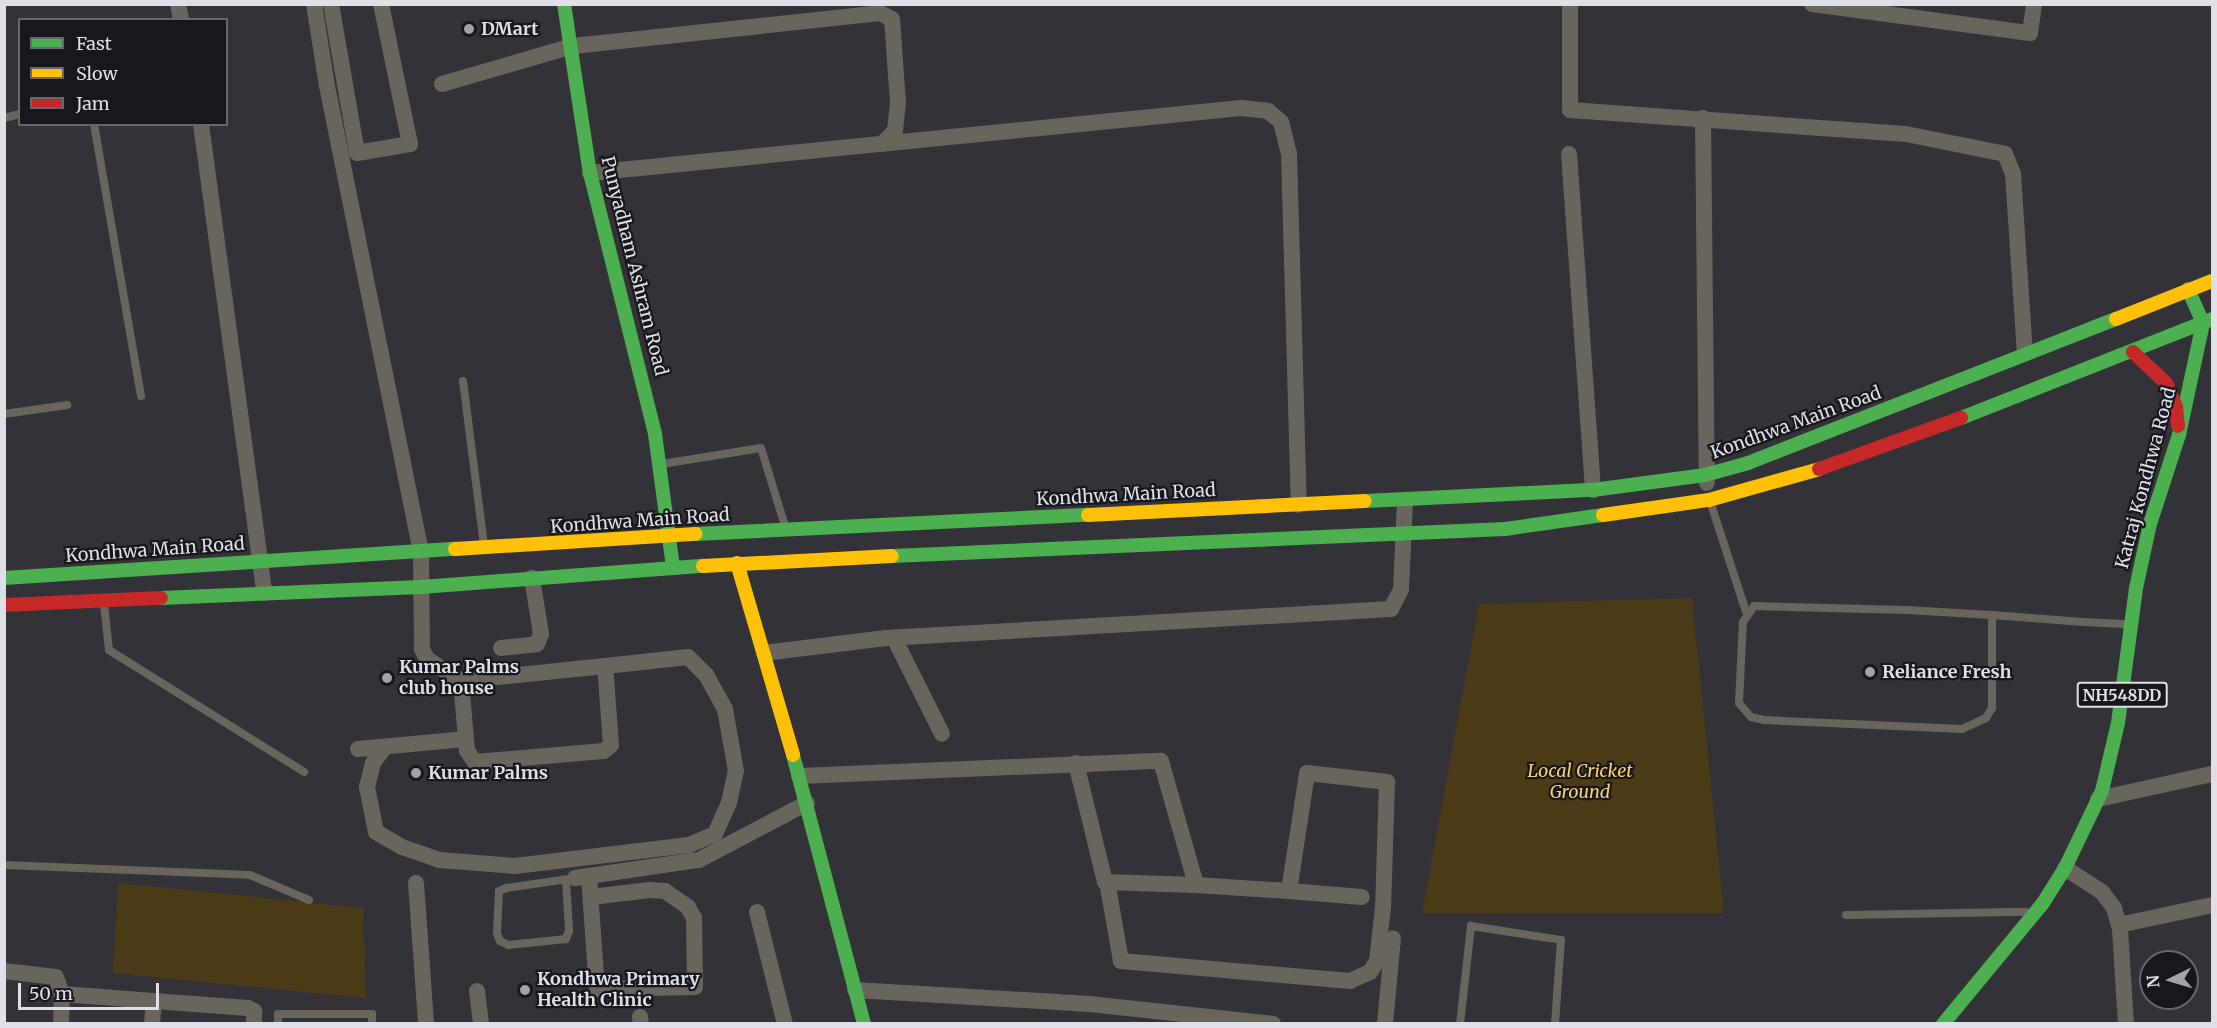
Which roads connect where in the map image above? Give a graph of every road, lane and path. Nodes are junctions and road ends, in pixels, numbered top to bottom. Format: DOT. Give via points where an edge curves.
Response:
graph roads {
  1 [pos="314,4"];
  2 [pos="331,4"];
  3 [pos="381,4"];
  4 [pos="564,4"];
  5 [pos="1570,4"];
  6 [pos="1812,4"];
  7 [pos="2034,4"];
  8 [pos="573,45"];
  9 [pos="346,82"];
  10 [pos="442,84"];
  11 [pos="327,86"];
  12 [pos="1703,118"];
  13 [pos="94,126"];
  14 [pos="201,126"];
  15 [pos="882,144"];
  16 [pos="1569,154"];
  17 [pos="590,173"];
  18 [pos="2212,280"];
  19 [pos="2188,289"];
  20 [pos="2208,321"];
  21 [pos="2133,352"];
  22 [pos="2025,354"];
  23 [pos="463,381"];
  24 [pos="141,396"];
  25 [pos="67,405"];
  26 [pos="4,414"];
  27 [pos="2179,435"];
  28 [pos="660,464"];
  29 [pos="1706,475"];
  30 [pos="1593,490"];
  31 [pos="1405,500"];
  32 [pos="1709,500"];
  33 [pos="1299,505"];
  34 [pos="786,529"];
  35 [pos="1404,534"];
  36 [pos="669,536"];
  37 [pos="485,550"];
  38 [pos="421,554"];
  39 [pos="262,561"];
  40 [pos="737,563"];
  41 [pos="673,568"];
  42 [pos="4,578"];
  43 [pos="532,578"];
  44 [pos="421,587"];
  45 [pos="264,593"];
  46 [pos="104,601"];
  47 [pos="4,604"];
  48 [pos="1746,612"];
  49 [pos="1992,615"];
  50 [pos="2132,624"];
  51 [pos="894,638"];
  52 [pos="501,648"];
  53 [pos="764,653"];
  54 [pos="604,666"];
  55 [pos="461,681"];
  56 [pos="942,734"];
  57 [pos="465,739"];
  58 [pos="385,747"];
  59 [pos="358,749"];
  60 [pos="1076,764"];
  61 [pos="304,772"];
  62 [pos="2212,774"];
  63 [pos="799,776"];
  64 [pos="2098,799"];
  65 [pos="807,803"];
  66 [pos="4,865"];
  67 [pos="2065,868"];
  68 [pos="576,878"];
  69 [pos="1107,882"];
  70 [pos="416,883"];
  71 [pos="1196,885"];
  72 [pos="1289,891"];
  73 [pos="591,897"];
  74 [pos="1362,897"];
  75 [pos="309,900"];
  76 [pos="2212,905"];
  77 [pos="2036,911"];
  78 [pos="757,912"];
  79 [pos="1846,915"];
  80 [pos="2119,925"];
  81 [pos="1393,938"];
  82 [pos="4,971"];
  83 [pos="855,990"];
  84 [pos="477,991"];
  85 [pos="62,994"];
  86 [pos="154,1001"];
  87 [pos="61,1023"];
  88 [pos="152,1023"];
  89 [pos="254,1023"];
  90 [pos="278,1023"];
  91 [pos="372,1023"];
  92 [pos="426,1023"];
  93 [pos="481,1023"];
  94 [pos="785,1023"];
  95 [pos="864,1023"];
  96 [pos="1273,1023"];
  97 [pos="1385,1023"];
  98 [pos="1460,1023"];
  99 [pos="1555,1023"];
  100 [pos="1943,1023"];
  101 [pos="2126,1023"];
  1 -- 11 [label="street"];
  2 -- 9 [label="street"];
  3 -- 9 [label="street" via="410,144 357,153"];
  4 -- 8 [label="main road, Punyadham Ashram Road"];
  5 -- 12 [label="street" via="1570,110"];
  6 -- 7 [label="street" via="2030,33"];
  8 -- 10 [label="street"];
  8 -- 15 [label="street" via="887,14 892,19 898,102 895,131"];
  8 -- 17 [label="main road, Punyadham Ashram Road"];
  9 -- 11 [label="street"];
  11 -- 38 [label="street"];
  12 -- 22 [label="street" via="1906,134 2005,154 2013,174"];
  12 -- 29 [label="street"];
  13 -- 24 [label="lane"];
  14 -- 39 [label="street"];
  15 -- 17 [label="street"];
  15 -- 33 [label="street" via="1241,108 1268,111 1281,122 1289,153"];
  16 -- 30 [label="street"];
  17 -- 28 [label="main road, Punyadham Ashram Road" via="633,334"];
  18 -- 19 [label="main road, Kondhwa Main Road"];
  19 -- 20 [label="main road"];
  19 -- 22 [label="main road, Kondhwa Main Road"];
  20 -- 21 [label="main road"];
  20 -- 27 [label="main road, Katraj Kondhwa Road / NH548DD"];
  21 -- 27 [label="main road" via="2166,383 2176,407"];
  21 -- 32 [label="main road" via="1823,468"];
  22 -- 29 [label="main road, Kondhwa Main Road" via="1748,463"];
  23 -- 37 [label="lane"];
  25 -- 26 [label="lane"];
  27 -- 50 [label="main road, Katraj Kondhwa Road / NH548DD" via="2150,525"];
  28 -- 34 [label="lane" via="761,448"];
  28 -- 36 [label="main road, Punyadham Ashram Road"];
  29 -- 30 [label="main road, Kondhwa Main Road"];
  29 -- 32 [label="street"];
  30 -- 31 [label="main road, Kondhwa Main Road"];
  31 -- 33 [label="main road, Kondhwa Main Road"];
  31 -- 35 [label="street"];
  32 -- 35 [label="main road" via="1505,529"];
  32 -- 48 [label="lane"];
  33 -- 34 [label="main road, Kondhwa Main Road"];
  34 -- 36 [label="main road, Kondhwa Main Road"];
  35 -- 40 [label="main road"];
  35 -- 51 [label="street" via="1401,588 1391,609"];
  36 -- 37 [label="main road, Kondhwa Main Road"];
  36 -- 41 [label="main road, Punyadham Ashram Road"];
  37 -- 38 [label="main road, Kondhwa Main Road"];
  38 -- 39 [label="main road, Kondhwa Main Road"];
  38 -- 44 [label="street"];
  39 -- 42 [label="main road, Kondhwa Main Road"];
  39 -- 45 [label="street"];
  40 -- 41 [label="main road"];
  40 -- 53 [label="main road"];
  41 -- 43 [label="main road"];
  43 -- 44 [label="main road"];
  43 -- 52 [label="street" via="541,634 537,644"];
  44 -- 45 [label="main road"];
  44 -- 55 [label="street" via="422,649 427,659"];
  45 -- 46 [label="main road"];
  46 -- 47 [label="main road"];
  46 -- 61 [label="lane" via="109,650"];
  48 -- 49 [label="lane" via="1768,604"];
  48 -- 49 [label="lane" via="1736,691 1739,703 1751,717 1947,729 1975,724 1986,718 1992,708"];
  49 -- 50 [label="lane"];
  50 -- 64 [label="main road, Katraj Kondhwa Road / NH548DD" via="2118,723"];
  51 -- 53 [label="street"];
  51 -- 56 [label="street"];
  53 -- 63 [label="main road"];
  54 -- 55 [label="street"];
  54 -- 57 [label="street" via="611,738 604,751 475,762 466,751"];
  54 -- 58 [label="street" via="688,657 707,676 725,709 736,771 729,802 715,834 689,844 515,866 439,860 402,847 376,832 367,787 373,764"];
  55 -- 57 [label="street"];
  57 -- 58 [label="street"];
  58 -- 59 [label="street"];
  60 -- 63 [label="street"];
  60 -- 69 [label="street"];
  60 -- 71 [label="street" via="1161,761"];
  62 -- 64 [label="street"];
  63 -- 65 [label="main road"];
  64 -- 67 [label="main road, Katraj Kondhwa Road / NH548DD"];
  65 -- 68 [label="street" via="699,860"];
  65 -- 83 [label="main road" via="836,929"];
  66 -- 75 [label="lane" via="250,875"];
  67 -- 77 [label="main road, Katraj Kondhwa Road / NH548DD"];
  67 -- 80 [label="street" via="2102,892 2114,908"];
  68 -- 68 [label="lane" via="499,891 500,941 508,945 566,939"];
  68 -- 73 [label="street"];
  69 -- 71 [label="street"];
  69 -- 72 [label="street" via="1121,961 1350,981 1370,972 1377,961 1387,782 1307,773"];
  70 -- 92 [label="street"];
  71 -- 72 [label="street"];
  72 -- 74 [label="street"];
  73 -- 73 [label="street" via="597,989 695,987 694,918 688,907 665,891"];
  76 -- 80 [label="street"];
  77 -- 79 [label="lane"];
  77 -- 100 [label="main road, Katraj Kondhwa Road / NH548DD"];
  78 -- 94 [label="street"];
  80 -- 101 [label="street"];
  81 -- 97 [label="street"];
  82 -- 85 [label="street" via="56,977"];
  83 -- 95 [label="main road"];
  83 -- 96 [label="street" via="1089,1004"];
  84 -- 93 [label="street"];
  85 -- 86 [label="street"];
  85 -- 87 [label="street"];
  86 -- 88 [label="street"];
  86 -- 89 [label="street" via="248,1008 254,1011"];
  90 -- 91 [label="lane" via="278,1014 372,1014"];
  98 -- 99 [label="lane" via="1471,926 1561,940"];
}
